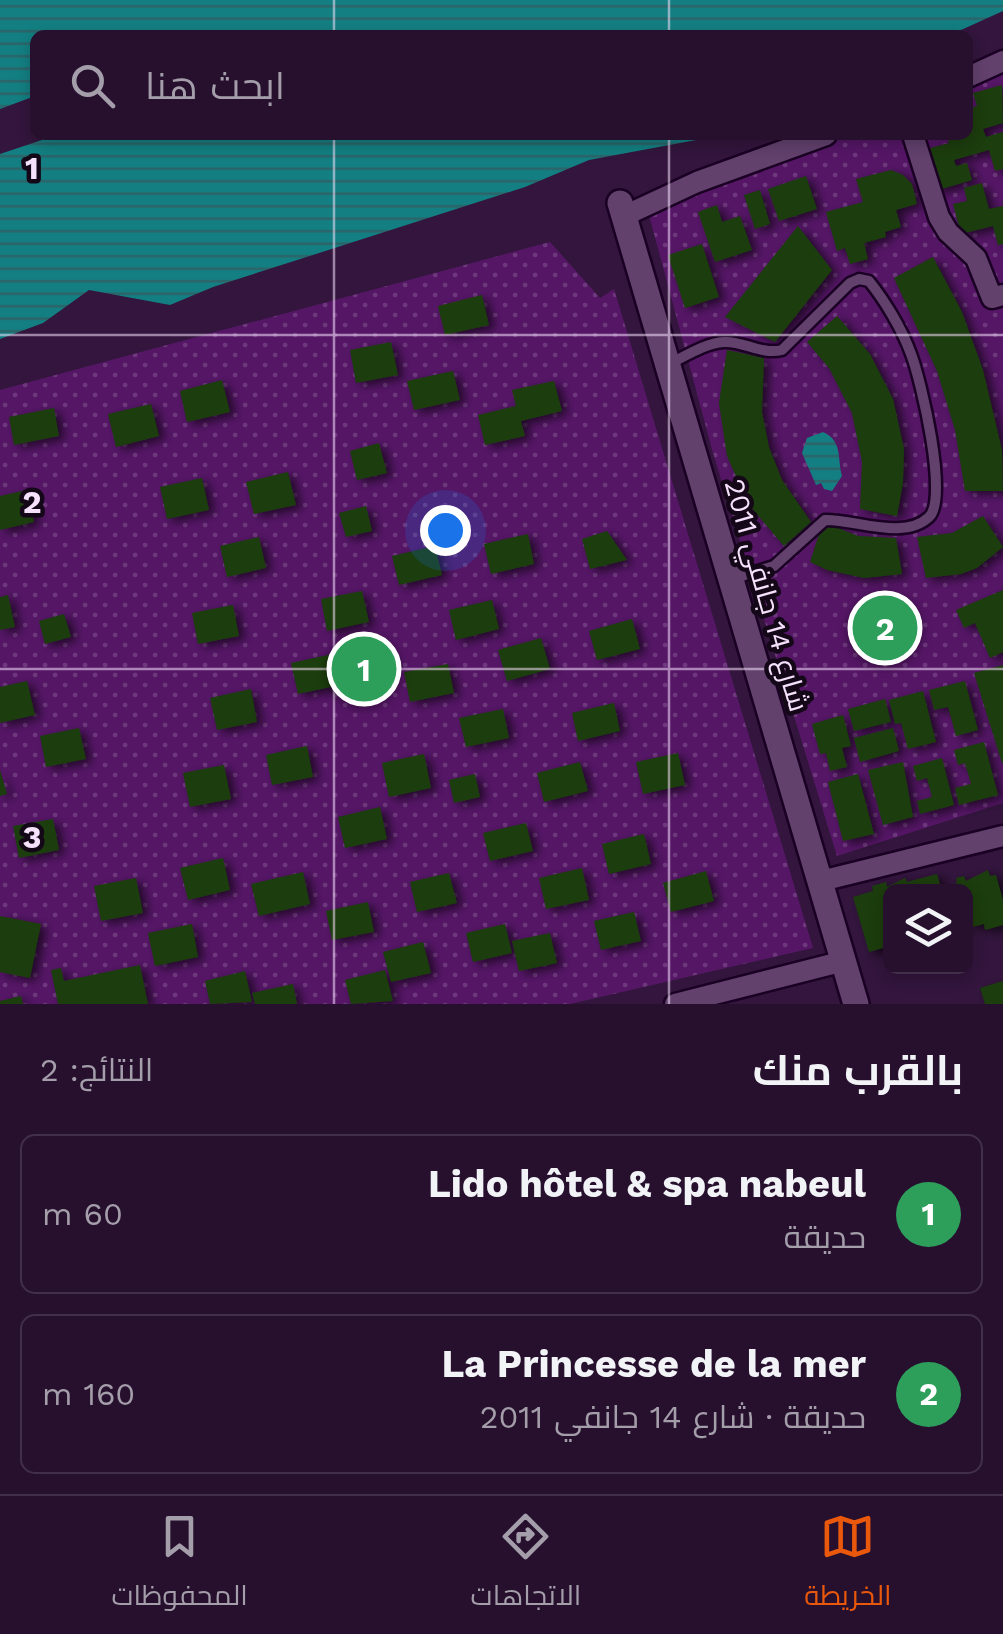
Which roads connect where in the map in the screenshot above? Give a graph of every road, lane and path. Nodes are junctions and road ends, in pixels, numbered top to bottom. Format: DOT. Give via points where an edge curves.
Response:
graph roads {
  1 [pos="1003,61"];
  2 [pos="973,75"];
  3 [pos="812,140"];
  4 [pos="914,140"];
  5 [pos="622,210"];
  6 [pos="1003,295"];
  7 [pos="668,364"];
  8 [pos="732,579"];
  9 [pos="1003,836"];
  10 [pos="821,881"];
  11 [pos="844,960"];
  12 [pos="675,1004"];
  13 [pos="856,1004"];
  1 -- 2 [label="street"];
  3 -- 5 [label="street"];
  4 -- 6 [label="street" via="939,217 976,258 992,298"];
  5 -- 7 [label="street, شارع 14 جانفي 2011"];
  7 -- 8 [label="street, شارع 14 جانفي 2011"];
  7 -- 8 [label="lane" via="726,342 782,350 859,279 879,294 911,352 937,488 932,516 916,526 825,520 774,566"];
  8 -- 10 [label="street, شارع 14 جانفي 2011"];
  9 -- 10 [label="street"];
  10 -- 11 [label="street, شارع 14 جانفي 2011"];
  11 -- 12 [label="street"];
  11 -- 13 [label="street, شارع 14 جانفي 2011"];
}
